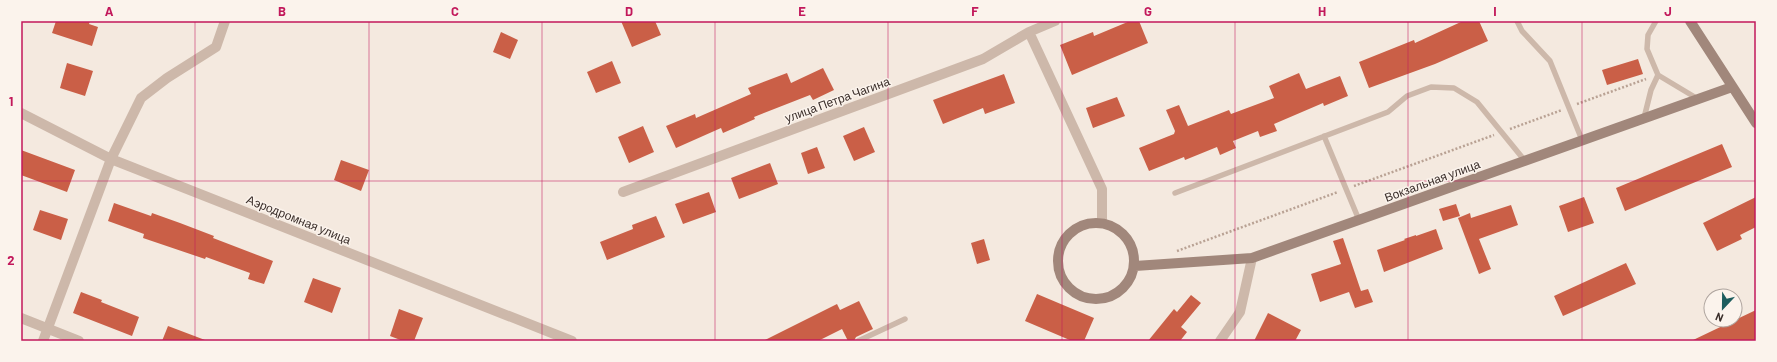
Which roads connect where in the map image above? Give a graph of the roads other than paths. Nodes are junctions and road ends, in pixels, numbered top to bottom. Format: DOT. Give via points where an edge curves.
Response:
graph roads {
  1 [pos="225,21"];
  2 [pos="1055,21"];
  3 [pos="1517,21"];
  4 [pos="1656,21"];
  5 [pos="1690,21"];
  6 [pos="1029,32"];
  7 [pos="1658,75"];
  8 [pos="1732,87"];
  9 [pos="1698,99"];
  10 [pos="21,113"];
  11 [pos="1644,118"];
  12 [pos="1756,123"];
  13 [pos="1324,136"];
  14 [pos="1582,140"];
  15 [pos="111,159"];
  16 [pos="1525,161"];
  17 [pos="623,192"];
  18 [pos="1175,193"];
  19 [pos="1359,220"];
  20 [pos="1102,222"];
  21 [pos="1252,258"];
  22 [pos="1135,266"];
  23 [pos="21,318"];
  24 [pos="905,319"];
  25 [pos="48,328"];
  26 [pos="43,341"];
  27 [pos="79,341"];
  28 [pos="572,341"];
  29 [pos="858,341"];
  30 [pos="1220,341"];
  1 -- 15 [label="street" via="216,47 141,98"];
  2 -- 6 [label="street, улица Петра Чагина"];
  3 -- 14 [label="lane" via="1522,31 1550,61"];
  4 -- 7 [label="lane" via="1648,35 1647,49"];
  5 -- 8 [label="street"];
  6 -- 17 [label="street, улица Петра Чагина" via="983,59"];
  6 -- 20 [label="street" via="1102,189"];
  7 -- 9 [label="lane"];
  7 -- 11 [label="lane" via="1651,90"];
  8 -- 9 [label="street, Вокзальная улица"];
  8 -- 12 [label="street"];
  9 -- 11 [label="street, Вокзальная улица"];
  10 -- 15 [label="street, Аэродромная улица"];
  11 -- 14 [label="street, Вокзальная улица"];
  13 -- 16 [label="lane" via="1388,112 1406,96 1431,87 1454,88 1477,102"];
  13 -- 18 [label="lane"];
  13 -- 19 [label="lane"];
  14 -- 16 [label="street, Вокзальная улица"];
  15 -- 25 [label="street"];
  15 -- 28 [label="street, Аэродромная улица"];
  16 -- 19 [label="street, Вокзальная улица"];
  19 -- 21 [label="street, Вокзальная улица"];
  20 -- 22 [label="street" via="1116,227 1127,237 1134,251"];
  20 -- 22 [label="street" via="1087,223 1073,230 1063,241 1058,255 1059,270 1065,284 1076,294 1091,299 1106,298 1120,292 1130,280"];
  21 -- 22 [label="street, Вокзальная улица"];
  21 -- 30 [label="street" via="1240,312"];
  23 -- 25 [label="street"];
  24 -- 29 [label="lane"];
  25 -- 26 [label="street"];
  25 -- 27 [label="street"];
}
